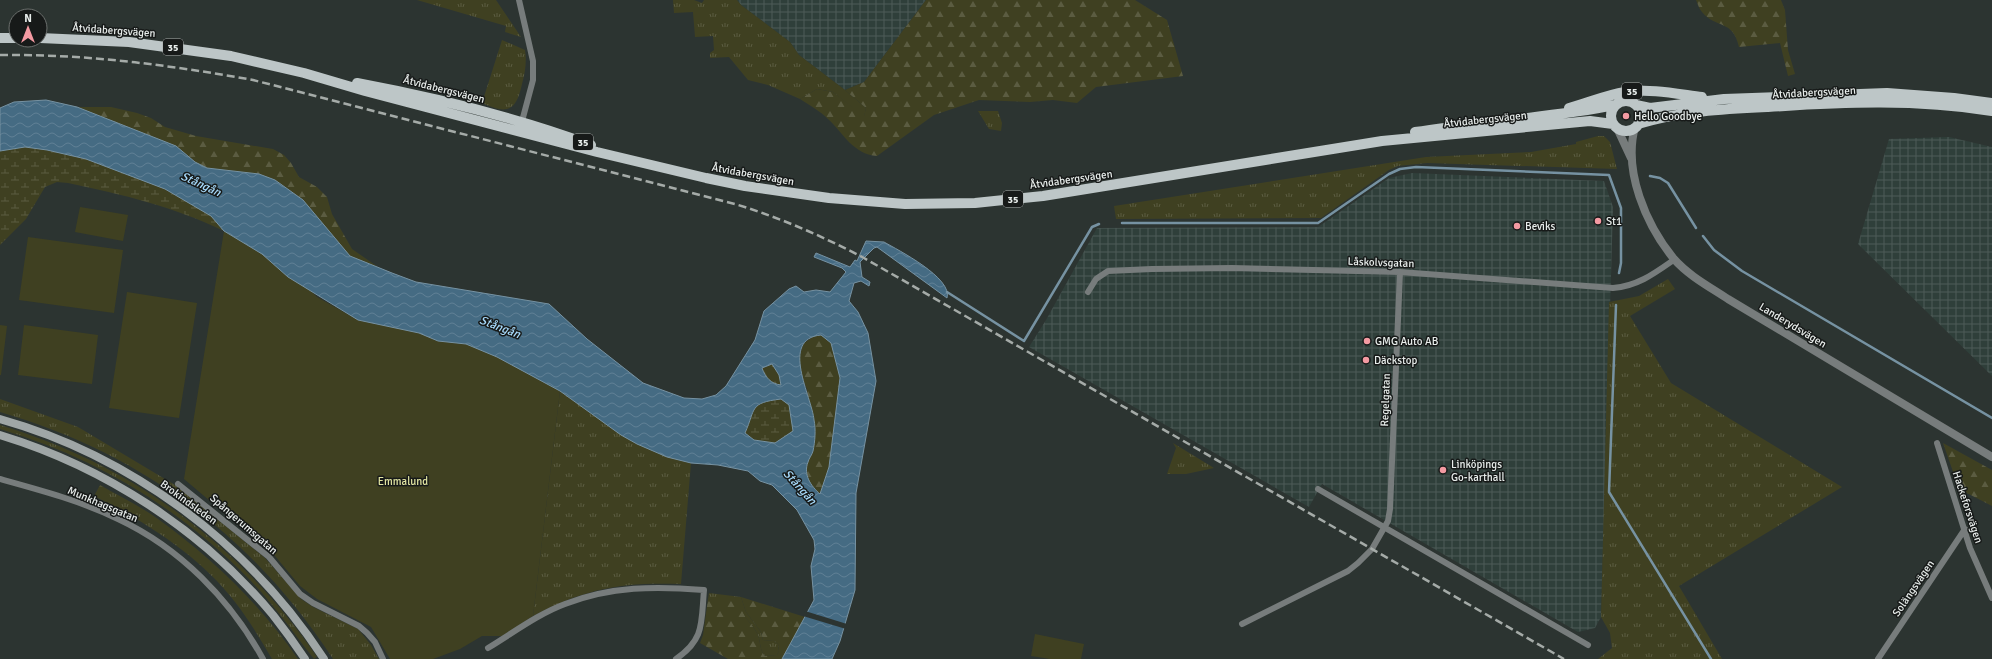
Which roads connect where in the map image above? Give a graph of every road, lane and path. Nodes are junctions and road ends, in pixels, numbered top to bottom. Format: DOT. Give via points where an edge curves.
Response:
graph roads {
  1 [pos="519,0"];
  2 [pos="48,38"];
  3 [pos="304,73"];
  4 [pos="1724,99"];
  5 [pos="1992,103"];
  6 [pos="1636,105"];
  7 [pos="1615,106"];
  8 [pos="1992,111"];
  9 [pos="1542,115"];
  10 [pos="522,121"];
  11 [pos="1637,125"];
  12 [pos="1615,126"];
  13 [pos="520,132"];
  14 [pos="1382,142"];
  15 [pos="644,162"];
  16 [pos="1634,167"];
  17 [pos="1675,259"];
  18 [pos="1400,272"];
  19 [pos="1088,292"];
  20 [pos="0,419"];
  21 [pos="0,435"];
  22 [pos="1937,443"];
  23 [pos="1992,457"];
  24 [pos="0,479"];
  25 [pos="178,484"];
  26 [pos="1318,489"];
  27 [pos="1384,527"];
  28 [pos="1965,529"];
  29 [pos="1992,598"];
  30 [pos="1242,624"];
  31 [pos="1588,645"];
  32 [pos="488,648"];
  33 [pos="263,659"];
  34 [pos="305,659"];
  35 [pos="324,659"];
  36 [pos="383,659"];
  37 [pos="676,659"];
  38 [pos="1878,659"];
  1 -- 10 [label="street" via="533,61 533,80"];
  2 -- 3 [label="main road, Åtvidabergsvägen / 35" via="95,39 157,45 231,56"];
  3 -- 10 [label="main road, Åtvidabergsvägen / 35" via="403,92"];
  3 -- 13 [label="main road, Åtvidabergsvägen / 35"];
  4 -- 5 [label="main road, Åtvidabergsvägen / 35" via="1887,93"];
  4 -- 6 [label="main road, Åtvidabergsvägen / 35" via="1650,108"];
  4 -- 9 [label="main road, Åtvidabergsvägen / 35" via="1647,91 1626,92"];
  6 -- 7 [label="main road, 35" via="1625,101"];
  6 -- 11 [label="main road, 35" via="1641,114"];
  7 -- 9 [label="main road, Åtvidabergsvägen / 35"];
  7 -- 12 [label="main road, 35" via="1611,113"];
  8 -- 11 [label="main road, Åtvidabergsvägen / 35" via="1887,101 1828,103 1694,113"];
  9 -- 14 [label="main road, Åtvidabergsvägen / 35" via="1409,133"];
  10 -- 13 [label="street"];
  10 -- 15 [label="main road, Åtvidabergsvägen / 35"];
  11 -- 12 [label="main road, 35" via="1625,130"];
  11 -- 16 [label="street, Landerydsvägen" via="1633,140"];
  12 -- 14 [label="main road, Åtvidabergsvägen / 35" via="1590,121"];
  12 -- 16 [label="street, Landerydsvägen" via="1628,148"];
  13 -- 15 [label="main road, Åtvidabergsvägen / 35"];
  14 -- 15 [label="main road, Åtvidabergsvägen / 35" via="1043,196 940,204 870,202 788,193 706,178"];
  16 -- 17 [label="street, Landerydsvägen" via="1644,207 1653,228"];
  17 -- 18 [label="street, Låskolvsgatan" via="1641,281 1613,288"];
  17 -- 23 [label="street, Landerydsvägen" via="1700,281 1728,299"];
  18 -- 19 [label="street, Låskolvsgatan" via="1232,268 1117,270 1100,274"];
  18 -- 27 [label="street, Regelgatan" via="1390,509"];
  20 -- 35 [label="main road, Brokindsleden" via="90,453 133,476 177,505 221,539 258,575 288,609"];
  21 -- 34 [label="main road" via="77,464 135,495 177,525 213,554 245,585 273,615"];
  22 -- 28 [label="street, Hackeforsvägen"];
  24 -- 33 [label="street, Munkhagsgatan" via="51,493 97,510 163,545 203,578 228,606"];
  25 -- 36 [label="street, Spångerumsgatan" via="269,557 300,594 359,626 375,642"];
  26 -- 27 [label="street"];
  27 -- 30 [label="street, Regelgatan" via="1366,557 1348,571"];
  27 -- 31 [label="street"];
  28 -- 29 [label="street, Hackeforsvägen"];
  28 -- 38 [label="street, Solängsvägen"];
  32 -- 37 [label="street" via="564,604 593,594 646,587 704,590 700,632 694,644"];
}
